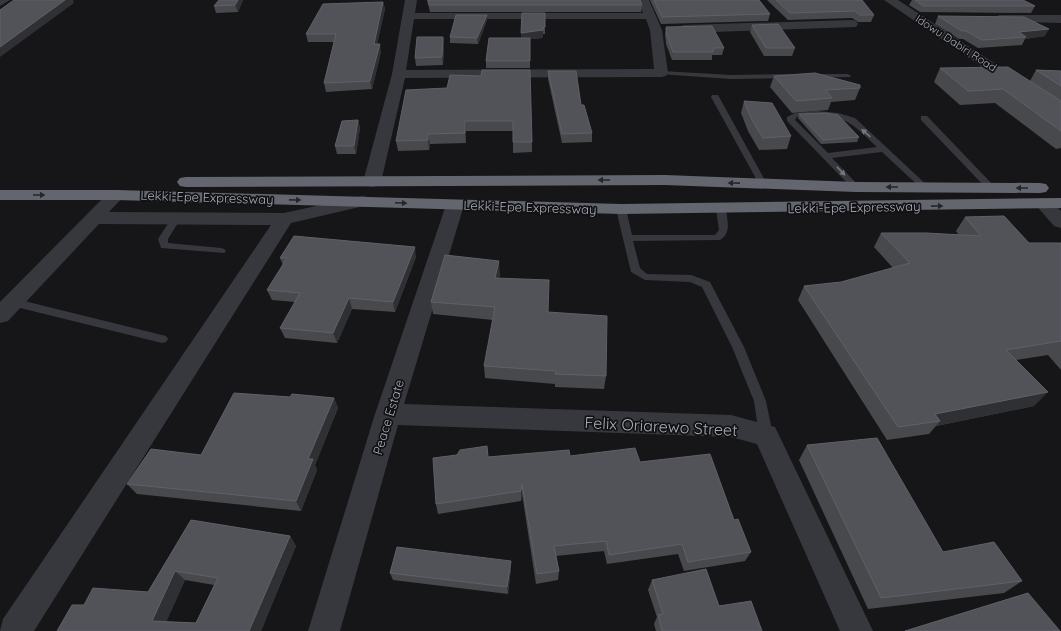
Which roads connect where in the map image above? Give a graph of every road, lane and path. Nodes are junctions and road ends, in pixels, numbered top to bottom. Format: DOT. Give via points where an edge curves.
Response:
graph roads {
  1 [pos="4,0"];
  2 [pos="17,0"];
  3 [pos="411,0"];
  4 [pos="643,0"];
  5 [pos="890,0"];
  6 [pos="0,2"];
  7 [pos="0,11"];
  8 [pos="410,16"];
  9 [pos="649,16"];
  10 [pos="918,18"];
  11 [pos="940,18"];
  12 [pos="985,19"];
  13 [pos="1061,19"];
  14 [pos="852,24"];
  15 [pos="656,30"];
  16 [pos="661,73"];
  17 [pos="399,74"];
  18 [pos="794,76"];
  19 [pos="801,76"];
  20 [pos="848,76"];
  21 [pos="1009,78"];
  22 [pos="1031,78"];
  23 [pos="715,97"];
  24 [pos="1061,114"];
  25 [pos="924,118"];
  26 [pos="884,149"];
  27 [pos="826,156"];
  28 [pos="629,180"];
  29 [pos="665,180"];
  30 [pos="0,181"];
  31 [pos="763,184"];
  32 [pos="856,187"];
  33 [pos="926,188"];
  34 [pos="991,188"];
  35 [pos="1061,189"];
  36 [pos="367,191"];
  37 [pos="0,195"];
  38 [pos="116,195"];
  39 [pos="1052,203"];
  40 [pos="454,205"];
  41 [pos="668,209"];
  42 [pos="721,209"];
  43 [pos="629,210"];
  44 [pos="93,218"];
  45 [pos="176,218"];
  46 [pos="284,219"];
  47 [pos="1061,222"];
  48 [pos="627,238"];
  49 [pos="221,251"];
  50 [pos="6,308"];
  51 [pos="162,339"];
  52 [pos="388,414"];
  53 [pos="766,435"];
  54 [pos="14,631"];
  55 [pos="324,631"];
  56 [pos="857,631"];
  1 -- 6 [label="street"];
  2 -- 7 [label="street"];
  3 -- 8 [label="street"];
  4 -- 9 [label="street"];
  5 -- 10 [label="street, Idowu Dabiri Road"];
  8 -- 9 [label="street"];
  8 -- 17 [label="street"];
  9 -- 15 [label="street"];
  10 -- 11 [label="street"];
  10 -- 21 [label="street, Idowu Dabiri Road"];
  12 -- 13 [label="street"];
  14 -- 15 [label="street"];
  15 -- 16 [label="street"];
  16 -- 17 [label="street"];
  16 -- 18 [label="lane" via="731,77"];
  17 -- 36 [label="street"];
  19 -- 20 [label="lane"];
  21 -- 22 [label="street"];
  21 -- 24 [label="street, Idowu Dabiri Road"];
  23 -- 31 [label="lane"];
  25 -- 34 [label="lane"];
  26 -- 27 [label="lane"];
  26 -- 27 [label="lane, one-way" via="852,120 845,117 830,113 791,117 791,121 802,134"];
  26 -- 33 [label="lane"];
  27 -- 32 [label="lane, one-way"];
  28 -- 29 [label="highway, Lekki-Epe Expressway"];
  28 -- 36 [label="highway, Lekki-Epe Expressway, one-way"];
  28 -- 43 [label="highway" via="642,196"];
  31 -- 29 [label="highway, Lekki-Epe Expressway, one-way"];
  29 -- 41 [label="highway" via="661,194"];
  30 -- 36 [label="highway, Lekki-Epe Expressway"];
  31 -- 32 [label="highway, Lekki-Epe Expressway"];
  33 -- 32 [label="highway, Lekki-Epe Expressway, one-way"];
  33 -- 34 [label="highway, Lekki-Epe Expressway"];
  35 -- 34 [label="highway, Lekki-Epe Expressway, one-way"];
  38 -- 36 [label="highway, Lekki-Epe Expressway, one-way"];
  36 -- 40 [label="highway, Lekki-Epe Expressway, one-way"];
  36 -- 46 [label="street"];
  37 -- 38 [label="highway, Lekki-Epe Expressway, one-way"];
  38 -- 44 [label="street"];
  42 -- 39 [label="highway, Lekki-Epe Expressway, one-way"];
  39 -- 47 [label="street"];
  40 -- 43 [label="highway, Lekki-Epe Expressway"];
  40 -- 52 [label="street, Peace Estate"];
  41 -- 42 [label="highway, Lekki-Epe Expressway"];
  41 -- 43 [label="highway, Lekki-Epe Expressway"];
  42 -- 48 [label="lane" via="724,233 721,237"];
  43 -- 48 [label="lane"];
  44 -- 45 [label="street"];
  44 -- 50 [label="street"];
  45 -- 46 [label="street"];
  45 -- 49 [label="lane" via="163,239 164,246"];
  46 -- 54 [label="street"];
  48 -- 53 [label="lane" via="634,270 639,274 645,277 691,279 706,285 738,347 760,401"];
  50 -- 51 [label="lane"];
  52 -- 53 [label="street, Felix Oriarewo Street" via="731,426"];
  52 -- 55 [label="street, Peace Estate"];
  53 -- 56 [label="street"];
}
